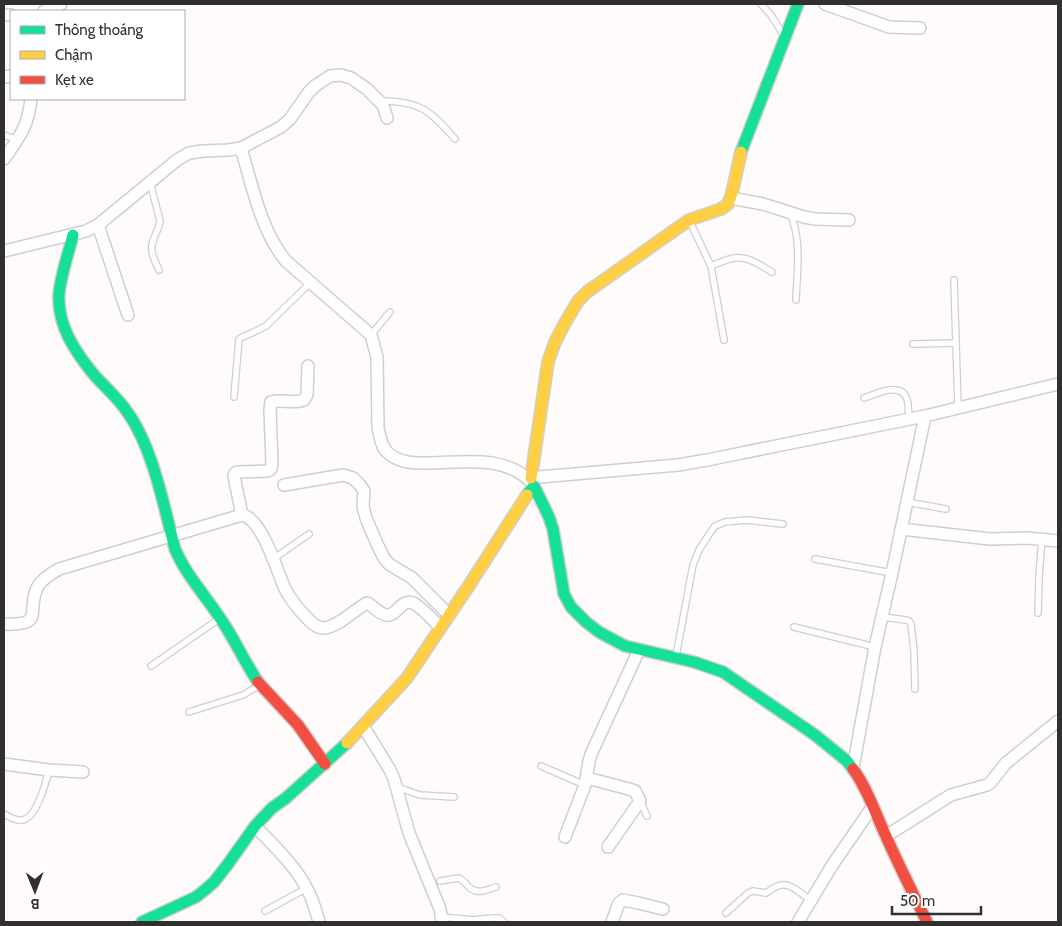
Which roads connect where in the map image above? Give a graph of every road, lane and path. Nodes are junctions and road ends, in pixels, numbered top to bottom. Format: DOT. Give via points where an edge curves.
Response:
graph roads {
  1 [pos="61,4"];
  2 [pos="761,4"];
  3 [pos="798,4"];
  4 [pos="825,4"];
  5 [pos="46,10"];
  6 [pos="920,28"];
  7 [pos="785,37"];
  8 [pos="31,100"];
  9 [pos="379,101"];
  10 [pos="387,118"];
  11 [pos="4,135"];
  12 [pos="455,139"];
  13 [pos="18,140"];
  14 [pos="241,148"];
  15 [pos="4,159"];
  16 [pos="150,182"];
  17 [pos="731,198"];
  18 [pos="789,213"];
  19 [pos="689,220"];
  20 [pos="849,220"];
  21 [pos="98,225"];
  22 [pos="73,235"];
  23 [pos="4,251"];
  24 [pos="710,266"];
  25 [pos="159,270"];
  26 [pos="772,272"];
  27 [pos="954,280"];
  28 [pos="311,282"];
  29 [pos="796,300"];
  30 [pos="390,312"];
  31 [pos="128,315"];
  32 [pos="370,334"];
  33 [pos="724,340"];
  34 [pos="956,343"];
  35 [pos="913,344"];
  36 [pos="308,366"];
  37 [pos="1058,384"];
  38 [pos="234,397"];
  39 [pos="864,398"];
  40 [pos="958,407"];
  41 [pos="925,416"];
  42 [pos="909,419"];
  43 [pos="531,481"];
  44 [pos="284,485"];
  45 [pos="907,502"];
  46 [pos="946,509"];
  47 [pos="242,515"];
  48 [pos="783,524"];
  49 [pos="901,529"];
  50 [pos="309,534"];
  51 [pos="171,536"];
  52 [pos="1042,539"];
  53 [pos="1058,540"];
  54 [pos="815,559"];
  55 [pos="273,560"];
  56 [pos="892,572"];
  57 [pos="1038,613"];
  58 [pos="449,614"];
  59 [pos="882,617"];
  60 [pos="220,618"];
  61 [pos="4,624"];
  62 [pos="440,627"];
  63 [pos="794,627"];
  64 [pos="875,647"];
  65 [pos="639,650"];
  66 [pos="676,658"];
  67 [pos="151,666"];
  68 [pos="260,685"];
  69 [pos="915,689"];
  70 [pos="189,712"];
  71 [pos="1058,721"];
  72 [pos="363,726"];
  73 [pos="4,764"];
  74 [pos="325,764"];
  75 [pos="541,766"];
  76 [pos="853,768"];
  77 [pos="49,770"];
  78 [pos="83,772"];
  79 [pos="586,781"];
  80 [pos="396,787"];
  81 [pos="454,797"];
  82 [pos="640,800"];
  83 [pos="873,806"];
  84 [pos="4,814"];
  85 [pos="647,816"];
  86 [pos="255,826"];
  87 [pos="886,836"];
  88 [pos="565,838"];
  89 [pos="608,847"];
  90 [pos="435,883"];
  91 [pos="496,887"];
  92 [pos="307,888"];
  93 [pos="811,901"];
  94 [pos="663,909"];
  95 [pos="265,911"];
  96 [pos="726,913"];
  97 [pos="442,920"];
  98 [pos="473,921"];
  99 [pos="142,922"];
  100 [pos="319,922"];
  101 [pos="504,922"];
  102 [pos="612,922"];
  103 [pos="798,922"];
  104 [pos="927,922"];
  1 -- 5 [label="street"];
  2 -- 7 [label="lane"];
  3 -- 7 [label="street"];
  4 -- 6 [label="street" via="889,27"];
  7 -- 17 [label="street" via="738,158"];
  8 -- 13 [label="street" via="26,126"];
  9 -- 10 [label="street"];
  9 -- 12 [label="lane" via="416,105 439,120"];
  9 -- 14 [label="street" via="351,78 330,76 309,92 290,120"];
  11 -- 13 [label="lane"];
  13 -- 15 [label="street"];
  14 -- 16 [label="street" via="189,153"];
  14 -- 28 [label="street" via="269,234 286,261"];
  16 -- 21 [label="street"];
  16 -- 25 [label="lane" via="160,221 152,248"];
  17 -- 18 [label="street"];
  17 -- 19 [label="street" via="721,209"];
  18 -- 20 [label="street" via="814,219"];
  18 -- 29 [label="lane" via="798,245"];
  19 -- 24 [label="lane"];
  19 -- 43 [label="street" via="578,301 555,342 548,362"];
  21 -- 22 [label="street"];
  21 -- 31 [label="street"];
  22 -- 23 [label="street"];
  22 -- 51 [label="street" via="59,302 60,318 77,353 134,421 150,458"];
  24 -- 26 [label="lane" via="742,258"];
  24 -- 33 [label="lane"];
  27 -- 34 [label="lane"];
  28 -- 32 [label="street"];
  28 -- 38 [label="lane" via="266,326 239,339"];
  30 -- 32 [label="lane"];
  32 -- 43 [label="street" via="377,357 378,428 386,452 398,460 414,464 490,462 514,470"];
  34 -- 35 [label="lane"];
  34 -- 40 [label="lane"];
  36 -- 47 [label="street" via="304,400 271,402 271,470 235,473"];
  37 -- 40 [label="street"];
  39 -- 42 [label="lane" via="893,389 903,392 907,398"];
  40 -- 41 [label="street"];
  41 -- 42 [label="street"];
  41 -- 45 [label="street"];
  42 -- 43 [label="street" via="678,465"];
  43 -- 58 [label="street" via="523,500"];
  43 -- 65 [label="street" via="549,517 564,594 571,608 599,632 624,646"];
  44 -- 58 [label="street" via="343,475 353,478 364,492 366,518 388,564 412,578"];
  45 -- 46 [label="lane"];
  45 -- 49 [label="street"];
  47 -- 51 [label="street"];
  47 -- 55 [label="street" via="251,520 263,535"];
  48 -- 66 [label="lane" via="747,520 715,526 693,565"];
  49 -- 52 [label="street" via="990,539"];
  49 -- 56 [label="street"];
  50 -- 55 [label="lane"];
  51 -- 60 [label="street" via="180,561"];
  51 -- 61 [label="street" via="59,568 38,585 31,619"];
  52 -- 53 [label="street"];
  52 -- 57 [label="lane"];
  54 -- 56 [label="lane"];
  55 -- 62 [label="street" via="286,590 316,627 332,626 367,603 385,615 406,602 417,605"];
  56 -- 59 [label="street"];
  58 -- 62 [label="street"];
  59 -- 64 [label="street"];
  59 -- 69 [label="lane" via="906,620 911,624"];
  60 -- 67 [label="lane"];
  60 -- 68 [label="street"];
  62 -- 72 [label="street" via="407,678"];
  63 -- 64 [label="lane"];
  64 -- 76 [label="street"];
  65 -- 66 [label="street"];
  65 -- 79 [label="street" via="592,752"];
  66 -- 76 [label="street" via="723,672 815,735"];
  68 -- 70 [label="lane" via="243,695"];
  68 -- 74 [label="street" via="298,725"];
  71 -- 87 [label="street" via="1006,763 987,785 951,795"];
  72 -- 74 [label="street"];
  72 -- 80 [label="street" via="390,770"];
  73 -- 77 [label="street"];
  74 -- 86 [label="street"];
  75 -- 79 [label="lane"];
  76 -- 83 [label="street"];
  77 -- 78 [label="street"];
  77 -- 84 [label="lane" via="40,801 29,816 23,820"];
  79 -- 82 [label="street" via="629,788"];
  79 -- 88 [label="street"];
  80 -- 81 [label="lane" via="420,794"];
  80 -- 90 [label="street" via="409,833"];
  82 -- 85 [label="lane"];
  82 -- 89 [label="street"];
  83 -- 87 [label="street"];
  83 -- 93 [label="street"];
  86 -- 92 [label="street"];
  86 -- 99 [label="street" via="206,890"];
  87 -- 104 [label="street"];
  90 -- 91 [label="lane" via="459,878 474,891"];
  90 -- 97 [label="street"];
  92 -- 95 [label="lane"];
  92 -- 100 [label="street"];
  93 -- 96 [label="lane" via="781,885 766,893 753,890"];
  93 -- 103 [label="street"];
  94 -- 102 [label="street" via="623,900"];
  97 -- 98 [label="lane"];
  98 -- 101 [label="lane" via="499,918"];
}
